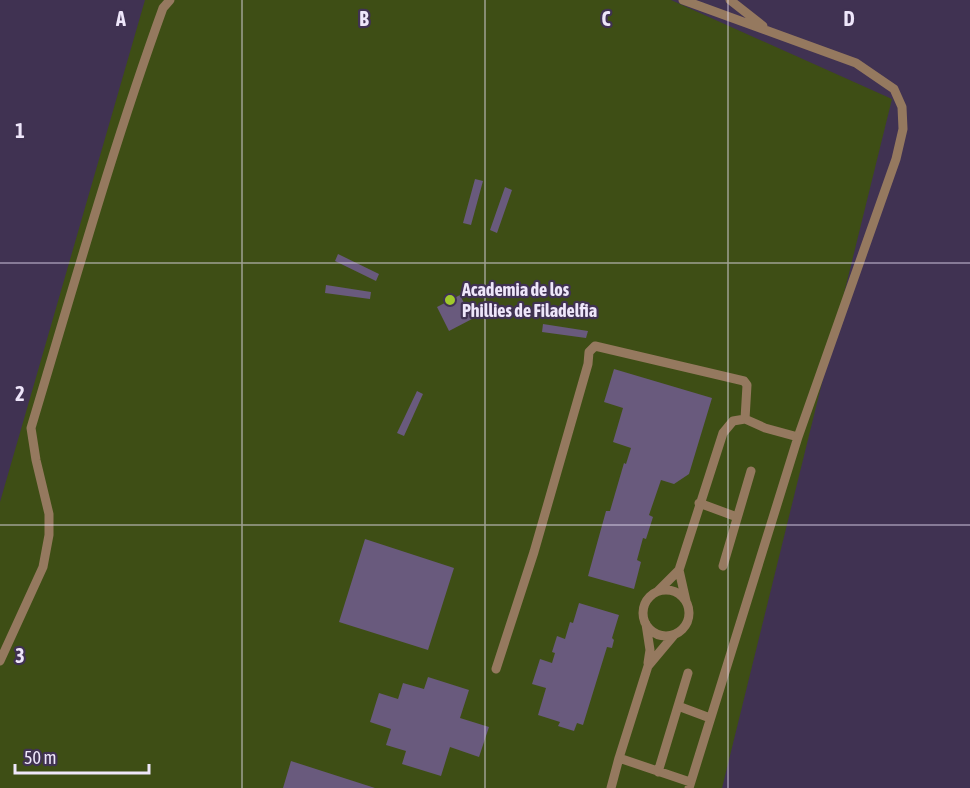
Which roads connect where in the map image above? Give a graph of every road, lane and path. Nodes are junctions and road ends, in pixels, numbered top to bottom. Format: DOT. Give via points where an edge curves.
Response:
graph roads {
  1 [pos="170,0"];
  2 [pos="684,0"];
  3 [pos="730,0"];
  4 [pos="771,33"];
  5 [pos="745,418"];
  6 [pos="798,436"];
  7 [pos="751,471"];
  8 [pos="699,503"];
  9 [pos="737,517"];
  10 [pos="723,566"];
  11 [pos="679,570"];
  12 [pos="658,591"];
  13 [pos="686,601"];
  14 [pos="646,624"];
  15 [pos="674,634"];
  16 [pos="0,661"];
  17 [pos="648,666"];
  18 [pos="496,669"];
  19 [pos="688,673"];
  20 [pos="678,706"];
  21 [pos="710,718"];
  22 [pos="619,758"];
  23 [pos="658,772"];
  24 [pos="690,785"];
  25 [pos="610,788"];
  1 -- 16 [label="lane" via="163,8 135,88 32,428 50,514 50,535 43,567"];
  2 -- 4 [label="lane"];
  3 -- 4 [label="lane"];
  4 -- 6 [label="lane" via="856,63 894,89 902,107 903,129 896,159"];
  5 -- 6 [label="lane" via="765,428"];
  5 -- 8 [label="lane" via="733,421 723,433"];
  5 -- 18 [label="lane" via="744,381 595,346 590,352 534,552"];
  6 -- 21 [label="lane"];
  7 -- 9 [label="lane"];
  8 -- 9 [label="lane"];
  8 -- 11 [label="lane"];
  9 -- 10 [label="lane"];
  11 -- 12 [label="lane"];
  11 -- 13 [label="lane"];
  12 -- 13 [label="lane" via="674,591"];
  12 -- 14 [label="lane" via="646,601"];
  13 -- 15 [label="lane" via="689,617"];
  14 -- 15 [label="lane" via="658,634"];
  14 -- 17 [label="lane"];
  15 -- 17 [label="lane"];
  17 -- 22 [label="lane"];
  19 -- 20 [label="lane"];
  20 -- 21 [label="lane"];
  20 -- 23 [label="lane"];
  21 -- 24 [label="lane"];
  22 -- 23 [label="lane"];
  22 -- 25 [label="lane"];
  23 -- 24 [label="lane"];
}
